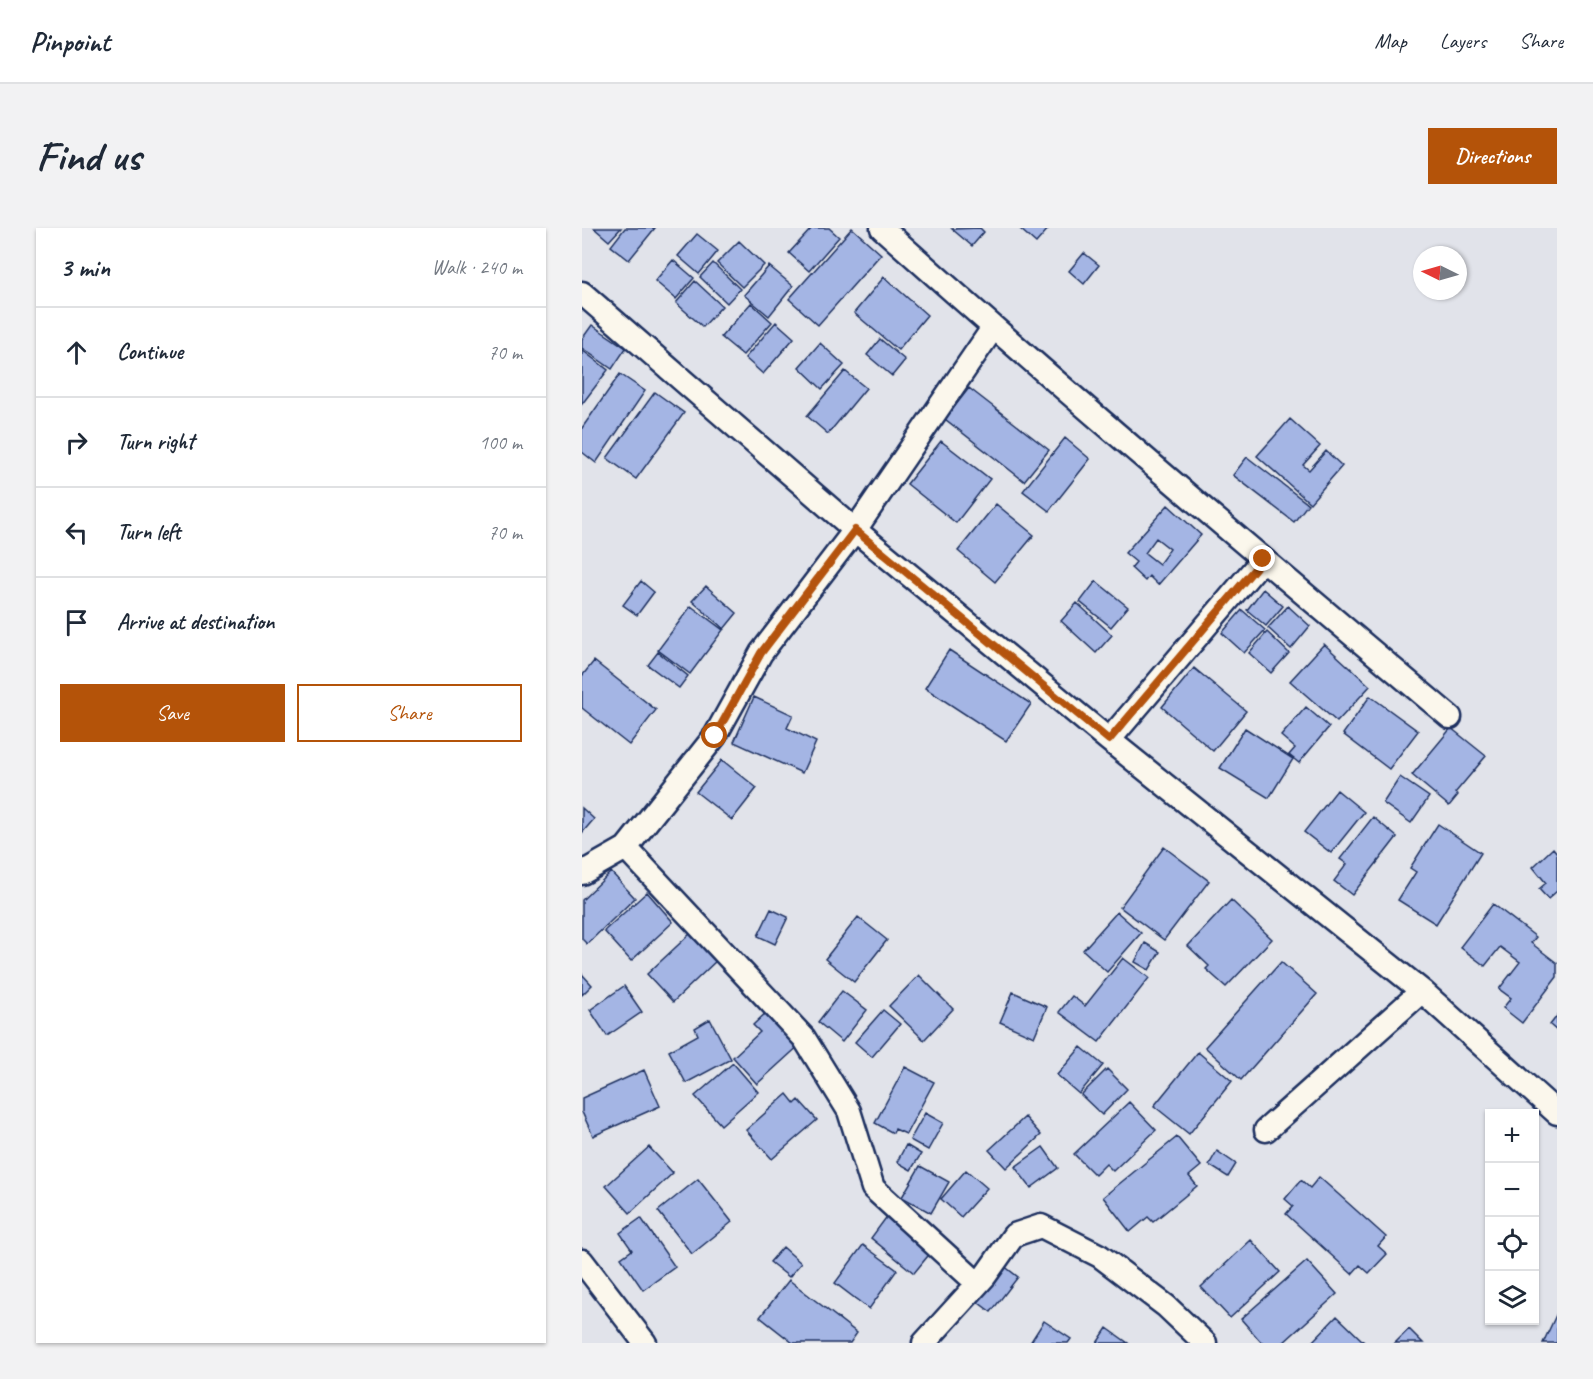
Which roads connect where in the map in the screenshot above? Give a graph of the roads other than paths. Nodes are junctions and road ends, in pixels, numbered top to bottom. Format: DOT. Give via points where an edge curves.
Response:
graph roads {
  1 [pos="882,228"];
  2 [pos="582,293"];
  3 [pos="993,328"];
  4 [pos="855,530"];
  5 [pos="1263,559"];
  6 [pos="1450,717"];
  7 [pos="1109,740"];
  8 [pos="626,848"];
  9 [pos="582,873"];
  10 [pos="1422,991"];
  11 [pos="1557,1113"];
  12 [pos="1266,1130"];
  13 [pos="582,1261"];
  14 [pos="977,1283"];
  15 [pos="645,1343"];
  16 [pos="924,1343"];
  17 [pos="1205,1343"];
  1 -- 3 [label="street"];
  2 -- 4 [label="street"];
  3 -- 4 [label="street"];
  3 -- 5 [label="street"];
  4 -- 7 [label="street"];
  4 -- 8 [label="street" via="761,653 715,736"];
  5 -- 6 [label="street"];
  5 -- 7 [label="street"];
  7 -- 10 [label="street"];
  8 -- 9 [label="street"];
  8 -- 14 [label="street" via="804,1038 849,1111 873,1188"];
  10 -- 11 [label="street"];
  10 -- 12 [label="street"];
  13 -- 15 [label="street"];
  14 -- 16 [label="street"];
  14 -- 17 [label="street" via="1014,1235 1041,1226 1100,1256 1166,1306"];
}
